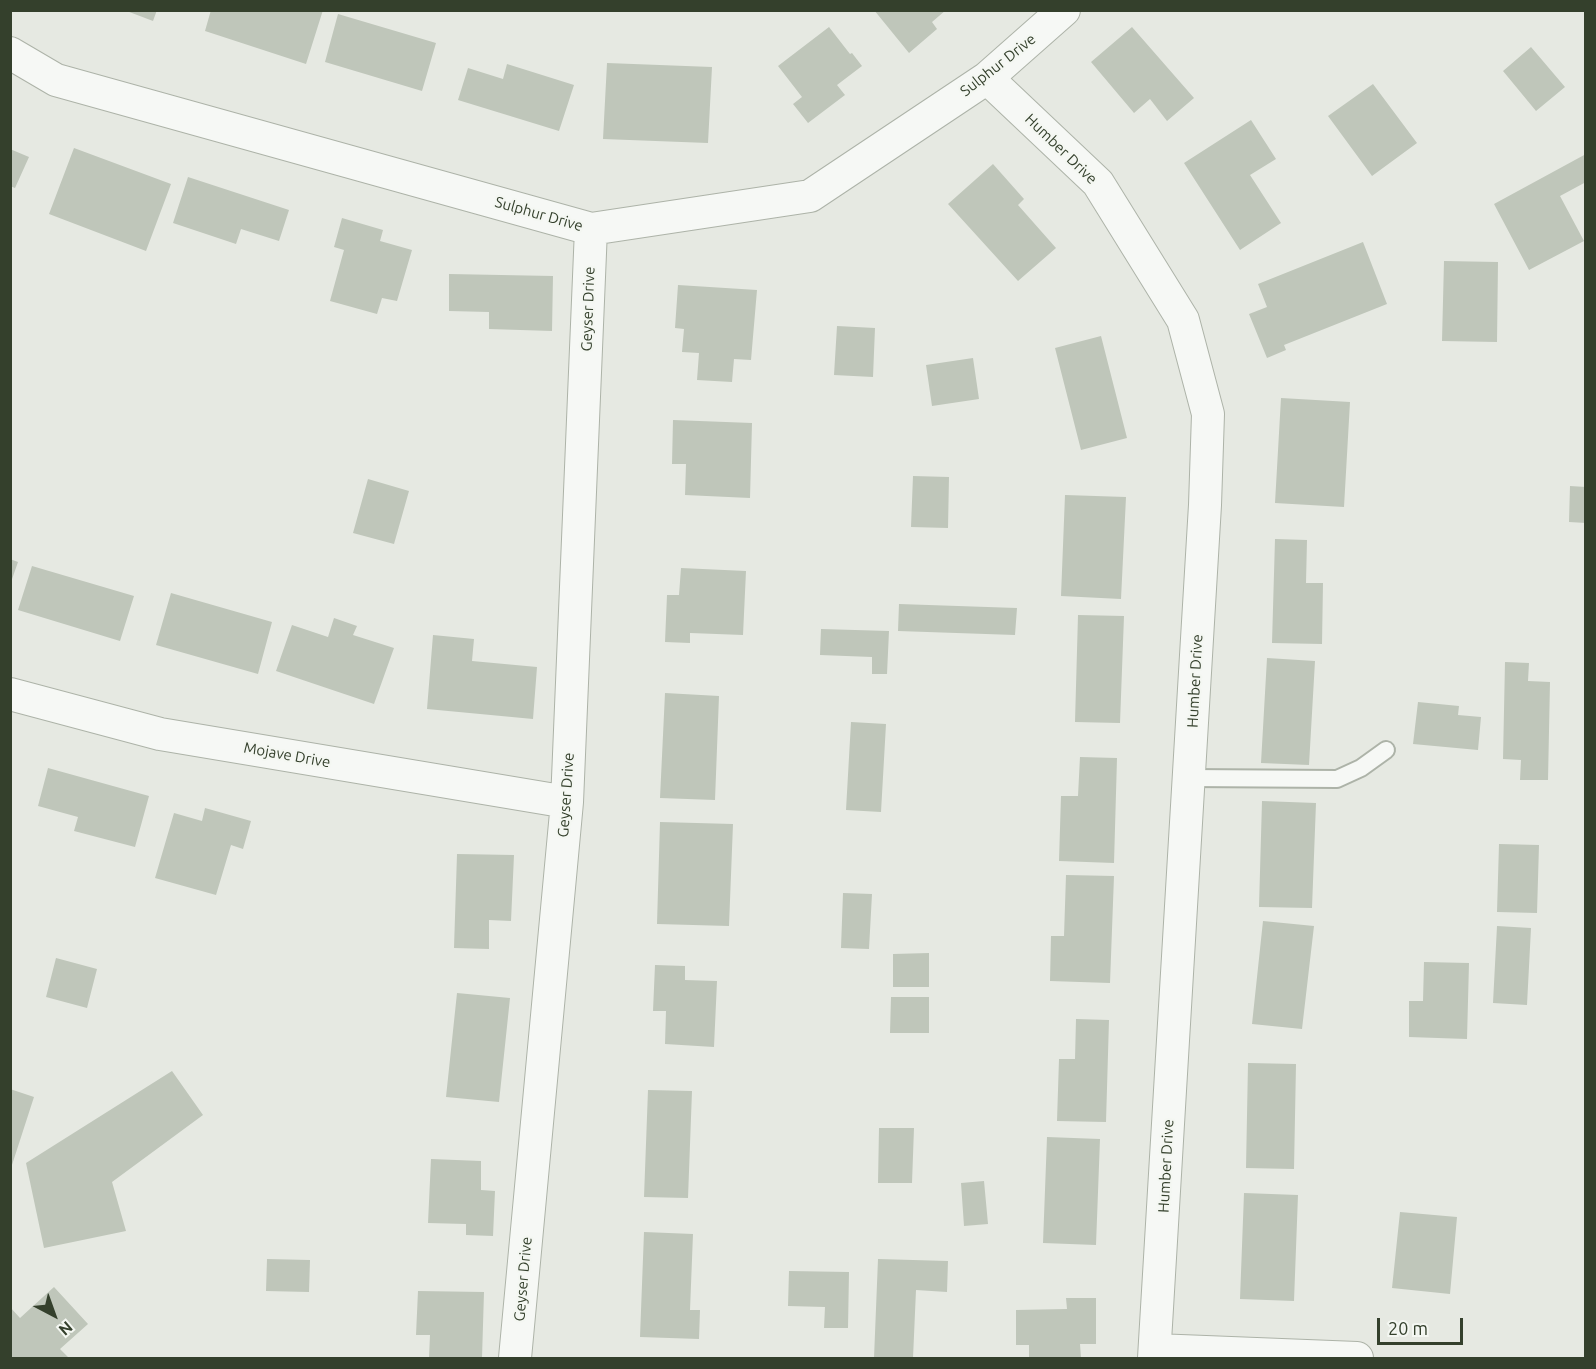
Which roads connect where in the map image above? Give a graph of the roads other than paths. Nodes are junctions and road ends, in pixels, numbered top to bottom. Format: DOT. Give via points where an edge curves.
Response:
graph roads {
  1 [pos="1064,10"];
  2 [pos="10,53"];
  3 [pos="987,78"];
  4 [pos="591,229"];
  5 [pos="10,694"];
  6 [pos="1386,750"];
  7 [pos="1189,778"];
  8 [pos="567,802"];
  9 [pos="1155,1354"];
  10 [pos="515,1359"];
  11 [pos="1357,1359"];
  1 -- 3 [label="street, Sulphur Drive"];
  2 -- 4 [label="street, Sulphur Drive" via="56,80"];
  3 -- 4 [label="street, Sulphur Drive" via="810,196"];
  3 -- 7 [label="street, Humber Drive" via="1098,183 1184,320 1208,414"];
  4 -- 8 [label="street, Geyser Drive"];
  5 -- 8 [label="street, Mojave Drive" via="160,734"];
  6 -- 7 [label="lane" via="1337,779"];
  7 -- 9 [label="street, Humber Drive"];
  8 -- 10 [label="street, Geyser Drive"];
  9 -- 11 [label="street"];
}
